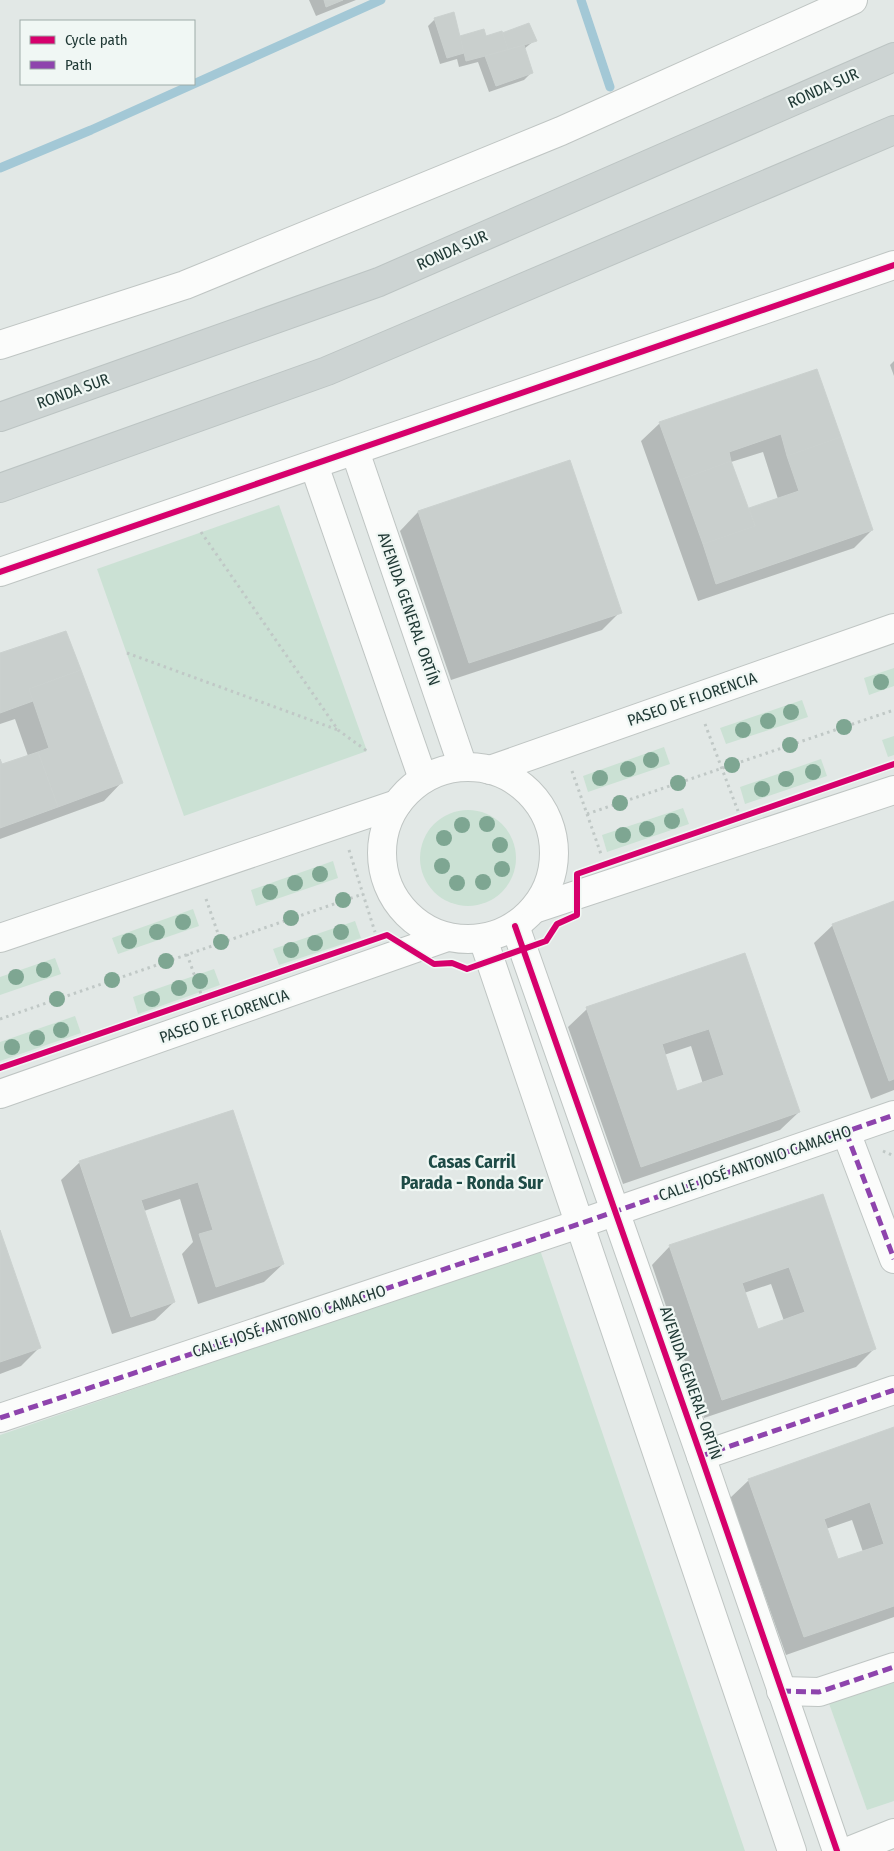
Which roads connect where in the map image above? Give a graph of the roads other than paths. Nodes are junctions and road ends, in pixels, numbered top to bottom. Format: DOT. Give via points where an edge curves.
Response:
graph roads {
  1 [pos="853,0"];
  2 [pos="894,57"];
  3 [pos="894,130"];
  4 [pos="894,265"];
  5 [pos="0,345"];
  6 [pos="0,417"];
  7 [pos="355,451"];
  8 [pos="314,465"];
  9 [pos="0,488"];
  10 [pos="0,572"];
  11 [pos="894,628"];
  12 [pos="464,767"];
  13 [pos="490,770"];
  14 [pos="423,779"];
  15 [pos="894,790"];
  16 [pos="397,804"];
  17 [pos="525,918"];
  18 [pos="447,937"];
  19 [pos="0,938"];
  20 [pos="483,939"];
  21 [pos="0,1094"];
  22 [pos="894,1115"];
  23 [pos="846,1132"];
  24 [pos="616,1211"];
  25 [pos="579,1224"];
  26 [pos="894,1259"];
  27 [pos="894,1390"];
  28 [pos="0,1418"];
  29 [pos="702,1456"];
  30 [pos="894,1667"];
  31 [pos="781,1690"];
  32 [pos="894,1833"];
  33 [pos="792,1851"];
  34 [pos="837,1851"];
  35 [pos="849,1851"];
  1 -- 5 [label="street" via="561,130 185,285"];
  2 -- 6 [label="main road, RONDA SUR" via="378,282"];
  3 -- 9 [label="main road" via="327,371"];
  4 -- 7 [label="street"];
  7 -- 8 [label="street"];
  7 -- 12 [label="street, AVENIDA GENERAL ORTÍN"];
  8 -- 10 [label="street"];
  8 -- 14 [label="street"];
  11 -- 13 [label="street, PASEO DE FLORENCIA"];
  12 -- 13 [label="street"];
  12 -- 14 [label="street" via="443,770"];
  13 -- 17 [label="street" via="508,776 538,801 553,836 555,856 552,875 545,893"];
  14 -- 16 [label="street"];
  15 -- 17 [label="street"];
  16 -- 18 [label="street" via="388,820 382,847 384,875 400,908 430,931"];
  16 -- 19 [label="street"];
  17 -- 20 [label="street" via="506,932"];
  17 -- 24 [label="street, AVENIDA GENERAL ORTÍN"];
  18 -- 20 [label="street"];
  18 -- 21 [label="street, PASEO DE FLORENCIA"];
  20 -- 25 [label="street"];
  22 -- 23 [label="street, CALLE JOSÉ ANTONIO CAMACHO"];
  23 -- 24 [label="street, CALLE JOSÉ ANTONIO CAMACHO"];
  23 -- 26 [label="street"];
  24 -- 25 [label="street, CALLE JOSÉ ANTONIO CAMACHO"];
  24 -- 29 [label="street, AVENIDA GENERAL ORTÍN"];
  25 -- 28 [label="street, CALLE JOSÉ ANTONIO CAMACHO"];
  25 -- 33 [label="street"];
  27 -- 29 [label="street"];
  29 -- 31 [label="street, AVENIDA GENERAL ORTÍN"];
  30 -- 31 [label="street" via="819,1692"];
  31 -- 34 [label="street, AVENIDA GENERAL ORTÍN"];
  32 -- 35 [label="street"];
}
